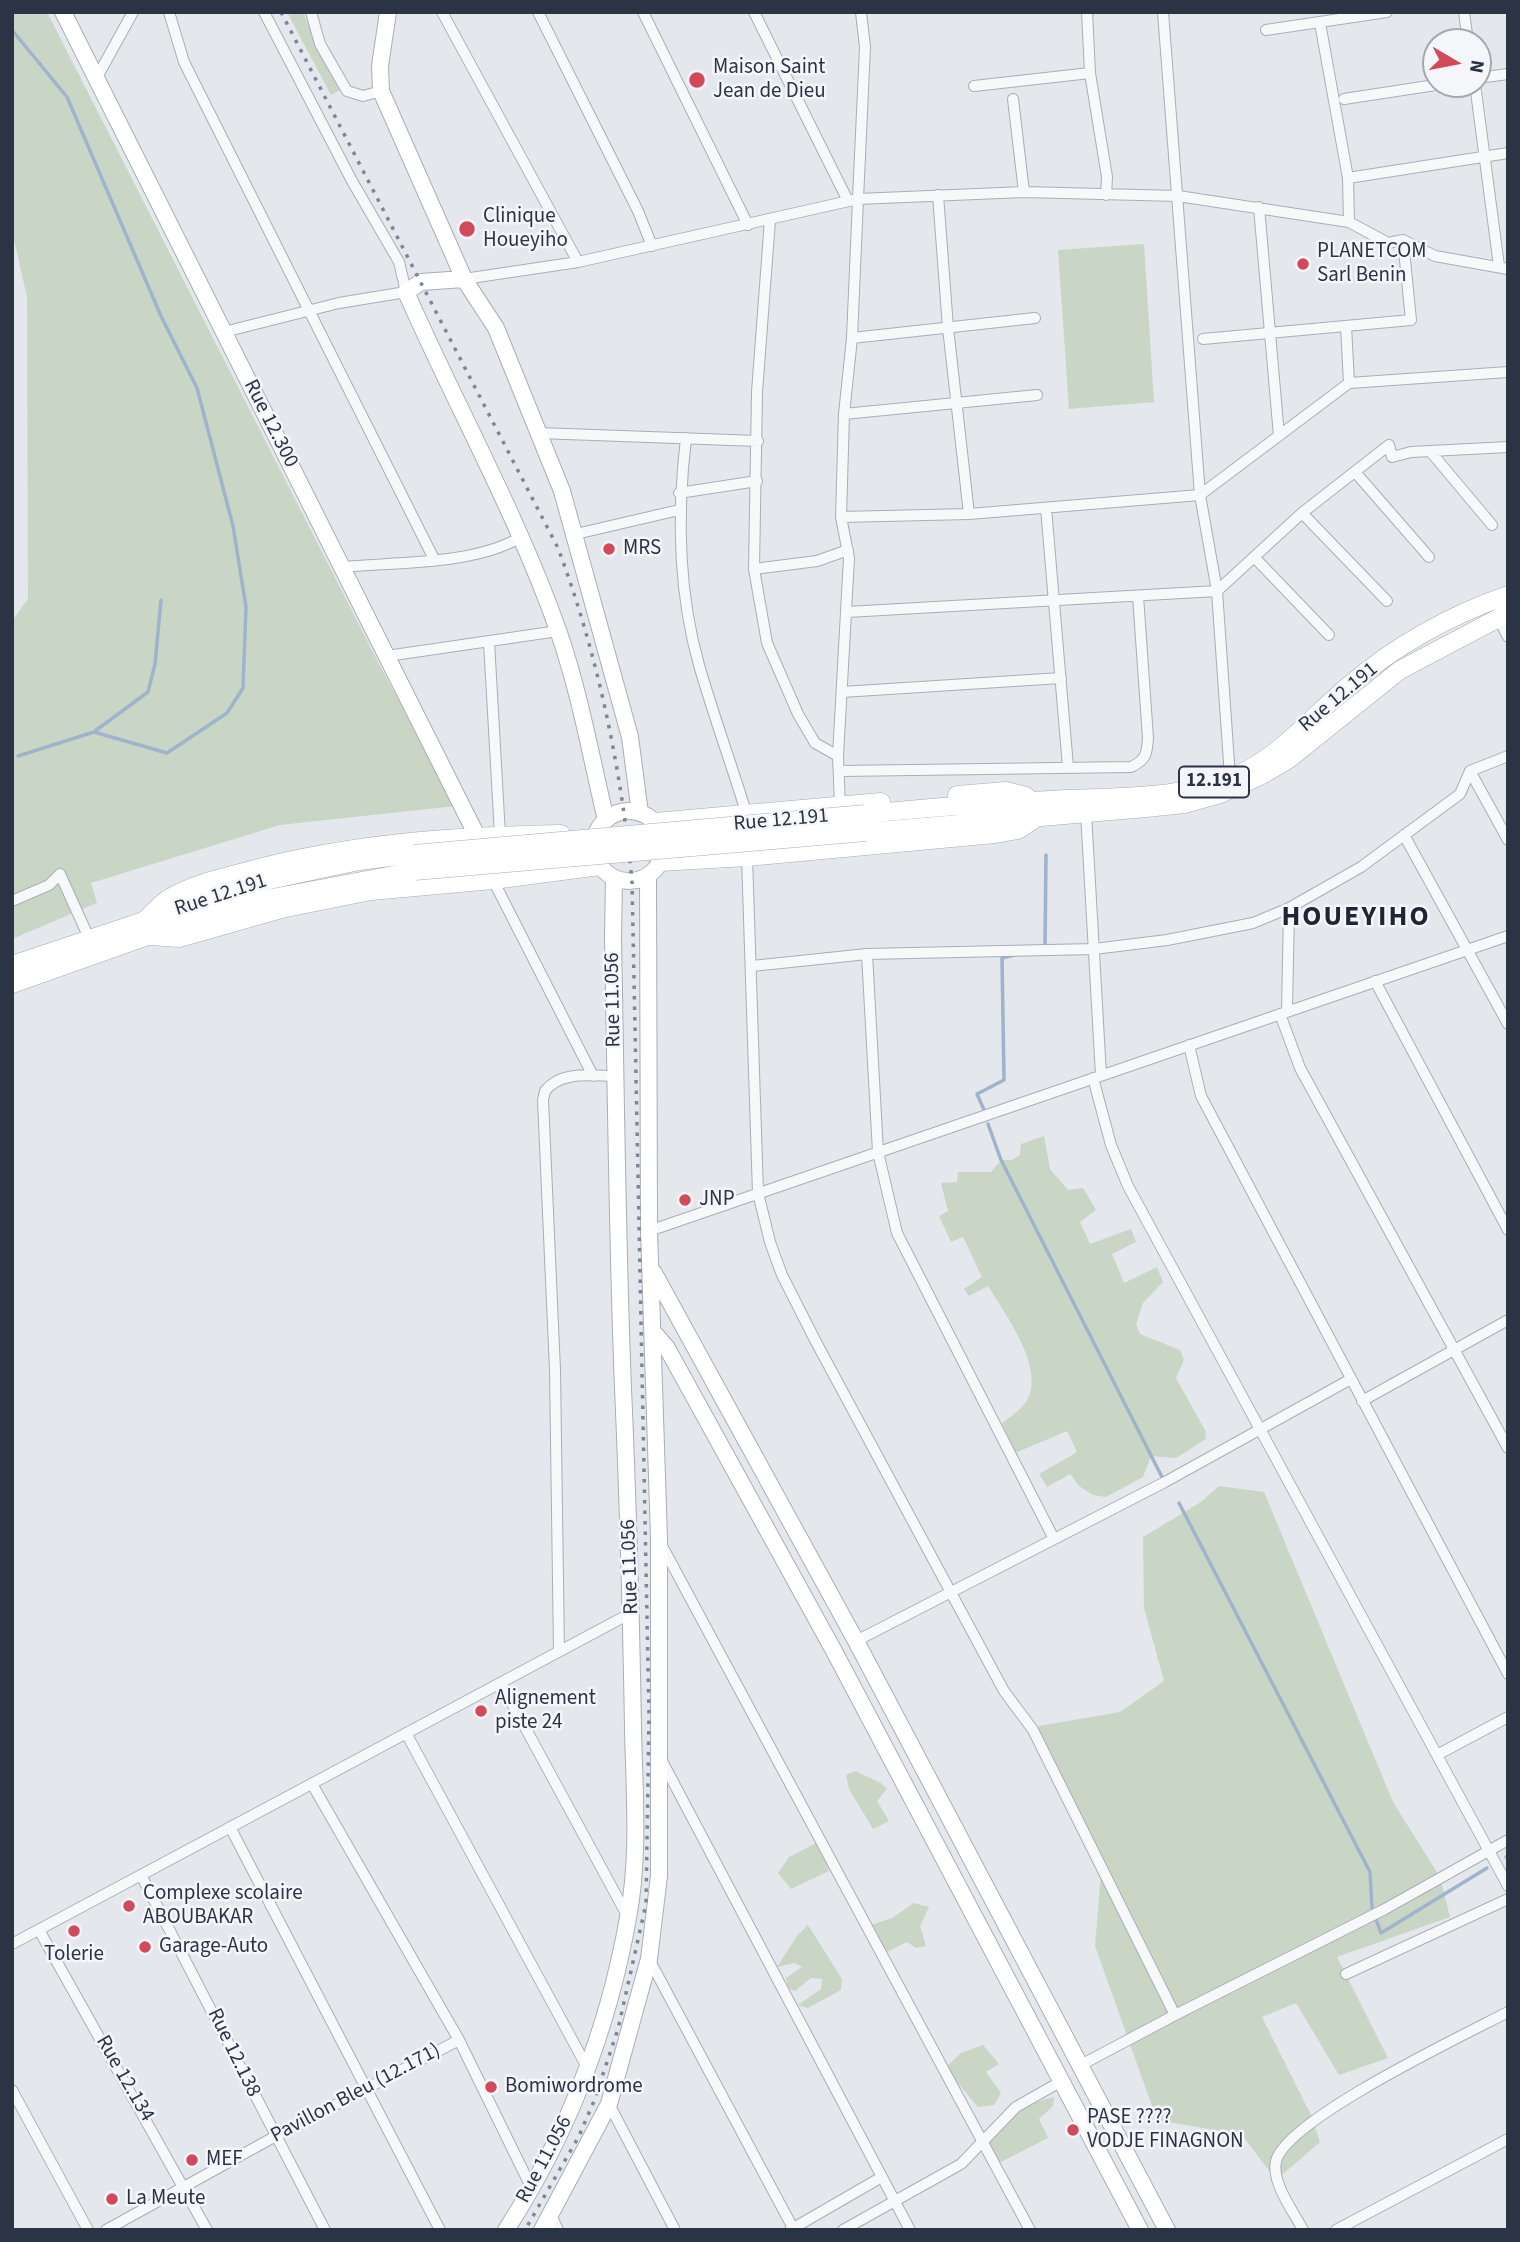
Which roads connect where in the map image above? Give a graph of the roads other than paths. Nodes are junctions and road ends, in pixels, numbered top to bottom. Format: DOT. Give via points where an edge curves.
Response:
graph roads {
  1 [pos="63,12"];
  2 [pos="133,12"];
  3 [pos="169,12"];
  4 [pos="264,12"];
  5 [pos="310,12"];
  6 [pos="388,12"];
  7 [pos="442,12"];
  8 [pos="538,12"];
  9 [pos="643,12"];
  10 [pos="754,12"];
  11 [pos="861,12"];
  12 [pos="1087,12"];
  13 [pos="1163,12"];
  14 [pos="1387,12"];
  15 [pos="1320,23"];
  16 [pos="1266,30"];
  17 [pos="1090,73"];
  18 [pos="96,79"];
  19 [pos="974,86"];
  20 [pos="1422,87"];
  21 [pos="381,91"];
  22 [pos="1477,98"];
  23 [pos="1013,99"];
  24 [pos="1344,99"];
  25 [pos="1508,153"];
  26 [pos="1487,156"];
  27 [pos="1348,178"];
  28 [pos="1024,192"];
  29 [pos="939,195"];
  30 [pos="1106,195"];
  31 [pos="1178,196"];
  32 [pos="853,200"];
  33 [pos="1259,207"];
  34 [pos="770,220"];
  35 [pos="1349,222"];
  36 [pos="748,225"];
  37 [pos="1403,240"];
  38 [pos="652,246"];
  39 [pos="578,262"];
  40 [pos="1504,267"];
  41 [pos="464,279"];
  42 [pos="406,292"];
  43 [pos="311,309"];
  44 [pos="1035,318"];
  45 [pos="1346,326"];
  46 [pos="948,328"];
  47 [pos="224,332"];
  48 [pos="1270,333"];
  49 [pos="852,338"];
  50 [pos="1203,339"];
  51 [pos="1508,372"];
  52 [pos="1349,383"];
  53 [pos="1037,395"];
  54 [pos="958,403"];
  55 [pos="844,414"];
  56 [pos="539,433"];
  57 [pos="1279,436"];
  58 [pos="686,438"];
  59 [pos="758,441"];
  60 [pos="1508,447"];
  61 [pos="1430,452"];
  62 [pos="1355,472"];
  63 [pos="757,481"];
  64 [pos="679,493"];
  65 [pos="1200,495"];
  66 [pos="1046,508"];
  67 [pos="679,510"];
  68 [pos="1302,513"];
  69 [pos="969,514"];
  70 [pos="841,517"];
  71 [pos="1492,524"];
  72 [pos="576,534"];
  73 [pos="519,538"];
  74 [pos="848,550"];
  75 [pos="1254,557"];
  76 [pos="1429,557"];
  77 [pos="434,559"];
  78 [pos="342,567"];
  79 [pos="754,569"];
  80 [pos="1217,590"];
  81 [pos="1508,595"];
  82 [pos="1138,596"];
  83 [pos="1054,599"];
  84 [pos="1387,601"];
  85 [pos="847,612"];
  86 [pos="1503,615"];
  87 [pos="558,631"];
  88 [pos="1329,635"];
  89 [pos="1508,637"];
  90 [pos="489,642"];
  91 [pos="387,656"];
  92 [pos="1061,678"];
  93 [pos="842,692"];
  94 [pos="838,756"];
  95 [pos="1508,756"];
  96 [pos="1068,767"];
  97 [pos="840,771"];
  98 [pos="1470,771"];
  99 [pos="1230,777"];
  100 [pos="840,805"];
  101 [pos="1039,808"];
  102 [pos="746,812"];
  103 [pos="1086,813"];
  104 [pos="647,818"];
  105 [pos="601,826"];
  106 [pos="500,835"];
  107 [pos="1404,835"];
  108 [pos="477,836"];
  109 [pos="1508,840"];
  110 [pos="747,857"];
  111 [pos="660,862"];
  112 [pos="600,866"];
  113 [pos="648,876"];
  114 [pos="614,878"];
  115 [pos="493,880"];
  116 [pos="12,901"];
  117 [pos="1289,908"];
  118 [pos="147,929"];
  119 [pos="1508,936"];
  120 [pos="89,938"];
  121 [pos="1094,949"];
  122 [pos="1467,949"];
  123 [pos="867,954"];
  124 [pos="12,965"];
  125 [pos="752,966"];
  126 [pos="1375,981"];
  127 [pos="12,984"];
  128 [pos="1283,1012"];
  129 [pos="1508,1024"];
  130 [pos="1189,1045"];
  131 [pos="593,1076"];
  132 [pos="616,1076"];
  133 [pos="1097,1077"];
  134 [pos="878,1152"];
  135 [pos="758,1193"];
  136 [pos="1508,1230"];
  137 [pos="649,1231"];
  138 [pos="652,1270"];
  139 [pos="1508,1320"];
  140 [pos="654,1333"];
  141 [pos="1456,1350"];
  142 [pos="1351,1379"];
  143 [pos="1362,1401"];
  144 [pos="1259,1430"];
  145 [pos="1508,1448"];
  146 [pos="659,1539"];
  147 [pos="1054,1539"];
  148 [pos="951,1591"];
  149 [pos="633,1612"];
  150 [pos="856,1641"];
  151 [pos="559,1651"];
  152 [pos="1508,1675"];
  153 [pos="501,1683"];
  154 [pos="1508,1717"];
  155 [pos="406,1734"];
  156 [pos="658,1753"];
  157 [pos="1437,1755"];
  158 [pos="312,1784"];
  159 [pos="230,1828"];
  160 [pos="1508,1840"];
  161 [pos="1490,1849"];
  162 [pos="141,1875"];
  163 [pos="1506,1880"];
  164 [pos="1508,1899"];
  165 [pos="628,1917"];
  166 [pos="39,1930"];
  167 [pos="12,1944"];
  168 [pos="649,1959"];
  169 [pos="1346,1974"];
  170 [pos="1508,2012"];
  171 [pos="1175,2015"];
  172 [pos="459,2040"];
  173 [pos="1079,2066"];
  174 [pos="588,2069"];
  175 [pos="1060,2082"];
  176 [pos="368,2089"];
  177 [pos="12,2090"];
  178 [pos="609,2104"];
  179 [pos="274,2137"];
  180 [pos="1508,2139"];
  181 [pos="984,2143"];
  182 [pos="880,2178"];
  183 [pos="186,2187"];
  184 [pos="532,2189"];
  185 [pos="895,2203"];
  186 [pos="554,2222"];
  187 [pos="792,2229"];
  188 [pos="88,2230"];
  189 [pos="106,2230"];
  190 [pos="207,2230"];
  191 [pos="325,2230"];
  192 [pos="440,2230"];
  193 [pos="506,2230"];
  194 [pos="542,2230"];
  195 [pos="675,2230"];
  196 [pos="843,2230"];
  197 [pos="910,2230"];
  198 [pos="1030,2230"];
  199 [pos="1140,2230"];
  200 [pos="1167,2230"];
  201 [pos="1303,2230"];
  202 [pos="1336,2230"];
  1 -- 18 [label="main road, Rue 12.300"];
  2 -- 18 [label="street"];
  3 -- 43 [label="street" via="184,62"];
  4 -- 42 [label="street" via="398,262"];
  5 -- 21 [label="street" via="320,44 348,91 363,96"];
  6 -- 21 [label="main road"];
  7 -- 39 [label="street"];
  8 -- 38 [label="street"];
  9 -- 36 [label="street"];
  10 -- 32 [label="street"];
  11 -- 32 [label="street" via="865,47"];
  12 -- 17 [label="street"];
  13 -- 31 [label="street"];
  14 -- 15 [label="street"];
  15 -- 16 [label="street"];
  15 -- 27 [label="street"];
  17 -- 19 [label="street"];
  17 -- 30 [label="street"];
  18 -- 47 [label="main road, Rue 12.300"];
  20 -- 24 [label="street"];
  21 -- 41 [label="main road"];
  22 -- 26 [label="street"];
  23 -- 28 [label="street"];
  25 -- 26 [label="street"];
  26 -- 27 [label="street"];
  26 -- 40 [label="street"];
  27 -- 35 [label="street"];
  28 -- 29 [label="street"];
  28 -- 30 [label="street"];
  29 -- 32 [label="street"];
  29 -- 46 [label="street"];
  30 -- 31 [label="street"];
  31 -- 33 [label="street"];
  31 -- 65 [label="street"];
  32 -- 34 [label="street"];
  32 -- 49 [label="street"];
  33 -- 35 [label="street"];
  33 -- 48 [label="street"];
  34 -- 36 [label="street"];
  34 -- 59 [label="street" via="757,393"];
  35 -- 37 [label="street" via="1388,243"];
  36 -- 38 [label="street"];
  37 -- 40 [label="street" via="1435,256"];
  37 -- 45 [label="street" via="1411,320"];
  38 -- 39 [label="street"];
  39 -- 41 [label="street"];
  41 -- 42 [label="main road" via="421,282"];
  41 -- 56 [label="main road" via="496,328"];
  42 -- 43 [label="street"];
  42 -- 73 [label="main road"];
  43 -- 47 [label="street"];
  43 -- 77 [label="street"];
  44 -- 46 [label="street"];
  45 -- 48 [label="street"];
  45 -- 52 [label="street"];
  46 -- 49 [label="street"];
  46 -- 54 [label="street"];
  47 -- 78 [label="main road, Rue 12.300"];
  48 -- 50 [label="street"];
  48 -- 57 [label="street"];
  49 -- 55 [label="street"];
  51 -- 52 [label="street"];
  52 -- 57 [label="street"];
  53 -- 54 [label="street"];
  54 -- 55 [label="street"];
  54 -- 69 [label="street"];
  55 -- 70 [label="street"];
  56 -- 58 [label="street"];
  56 -- 72 [label="main road"];
  57 -- 65 [label="street"];
  58 -- 59 [label="street"];
  58 -- 64 [label="street"];
  59 -- 63 [label="street"];
  60 -- 61 [label="street"];
  61 -- 62 [label="street" via="1392,457 1390,445"];
  61 -- 71 [label="street"];
  62 -- 68 [label="street"];
  62 -- 76 [label="street"];
  63 -- 64 [label="street"];
  63 -- 79 [label="street"];
  64 -- 67 [label="street"];
  65 -- 66 [label="street"];
  65 -- 80 [label="street"];
  66 -- 69 [label="street"];
  66 -- 83 [label="street"];
  67 -- 72 [label="street"];
  67 -- 102 [label="street" via="698,663"];
  68 -- 75 [label="street"];
  68 -- 84 [label="street"];
  69 -- 70 [label="street"];
  70 -- 74 [label="street"];
  72 -- 104 [label="main road"];
  73 -- 77 [label="street" via="500,549"];
  73 -- 87 [label="main road"];
  74 -- 79 [label="street" via="817,561"];
  74 -- 85 [label="street"];
  75 -- 80 [label="street"];
  75 -- 88 [label="street"];
  77 -- 78 [label="street"];
  78 -- 91 [label="main road, Rue 12.300"];
  79 -- 94 [label="street" via="767,643 798,715 815,743"];
  80 -- 82 [label="street"];
  80 -- 99 [label="street"];
  81 -- 99 [label="main road, Rue 12.191 / 12.191" via="1409,642 1349,685 1283,747"];
  82 -- 83 [label="street"];
  82 -- 96 [label="street" via="1147,754 1131,766"];
  83 -- 85 [label="street"];
  83 -- 92 [label="street"];
  85 -- 93 [label="street"];
  86 -- 89 [label="street"];
  86 -- 103 [label="main road, Rue 12.191" via="1400,670 1289,759 1240,786 1184,804"];
  87 -- 90 [label="street"];
  87 -- 105 [label="main road" via="573,678"];
  90 -- 91 [label="street"];
  90 -- 106 [label="street"];
  91 -- 108 [label="main road, Rue 12.300"];
  92 -- 93 [label="street"];
  92 -- 96 [label="street"];
  93 -- 94 [label="street"];
  94 -- 97 [label="street"];
  95 -- 98 [label="street"];
  96 -- 97 [label="street"];
  97 -- 100 [label="street"];
  98 -- 107 [label="street" via="1460,794"];
  98 -- 109 [label="street"];
  99 -- 101 [label="main road, Rue 12.191 / 12.191" via="1178,791"];
  100 -- 101 [label="main road" via="1014,791"];
  100 -- 102 [label="main road"];
  101 -- 103 [label="main road, Rue 12.191"];
  101 -- 110 [label="main road" via="1018,830 995,834"];
  101 -- 118 [label="main road, Rue 12.191 / 12.191, bridge" via="415,863 359,861 260,882"];
  102 -- 104 [label="main road"];
  103 -- 121 [label="street"];
  104 -- 105 [label="main road" via="620,812"];
  104 -- 111 [label="main road" via="663,841"];
  105 -- 106 [label="main road"];
  105 -- 112 [label="main road" via="594,850"];
  106 -- 108 [label="main road"];
  107 -- 117 [label="street" via="1361,867"];
  107 -- 122 [label="street"];
  108 -- 118 [label="main road" via="280,862 189,888 166,900"];
  110 -- 111 [label="main road"];
  110 -- 125 [label="street"];
  111 -- 113 [label="main road"];
  112 -- 114 [label="main road"];
  112 -- 115 [label="main road"];
  113 -- 114 [label="main road" via="632,881"];
  113 -- 137 [label="main road"];
  114 -- 132 [label="main road, Rue 11.056"];
  115 -- 118 [label="main road" via="371,891 281,909 179,938"];
  115 -- 131 [label="street"];
  116 -- 120 [label="street" via="48,885 60,874"];
  117 -- 121 [label="street" via="1203,933"];
  117 -- 128 [label="street"];
  118 -- 120 [label="main road, Rue 12.191"];
  118 -- 127 [label="main road, Rue 12.191"];
  119 -- 122 [label="street"];
  120 -- 124 [label="main road, Rue 12.191"];
  121 -- 123 [label="street"];
  121 -- 133 [label="street"];
  122 -- 126 [label="street"];
  122 -- 129 [label="street"];
  123 -- 125 [label="street"];
  123 -- 134 [label="street"];
  125 -- 135 [label="street"];
  126 -- 128 [label="street"];
  126 -- 136 [label="street"];
  128 -- 130 [label="street"];
  128 -- 141 [label="street" via="1300,1068"];
  130 -- 133 [label="street"];
  130 -- 142 [label="street" via="1201,1096"];
  131 -- 132 [label="street"];
  131 -- 151 [label="street" via="558,1080 545,1091 543,1100 555,1370"];
  132 -- 149 [label="main road, Rue 11.056" via="619,1295"];
  133 -- 134 [label="street"];
  133 -- 144 [label="street" via="1104,1123 1123,1175"];
  134 -- 135 [label="street"];
  134 -- 147 [label="street" via="897,1233"];
  135 -- 137 [label="street"];
  135 -- 148 [label="street" via="782,1275"];
  137 -- 138 [label="main road"];
  138 -- 140 [label="main road"];
  138 -- 150 [label="main road"];
  139 -- 141 [label="street"];
  140 -- 146 [label="main road"];
  140 -- 175 [label="main road" via="667,1348 834,1651"];
  141 -- 143 [label="street"];
  141 -- 145 [label="street"];
  142 -- 143 [label="street"];
  142 -- 144 [label="street"];
  143 -- 152 [label="street"];
  144 -- 147 [label="street"];
  144 -- 157 [label="street"];
  146 -- 156 [label="main road"];
  146 -- 181 [label="street"];
  147 -- 148 [label="street"];
  148 -- 150 [label="street"];
  148 -- 171 [label="street" via="1004,1690 1033,1730"];
  149 -- 151 [label="street"];
  149 -- 165 [label="main road, Rue 11.056" via="635,1864"];
  150 -- 173 [label="main road"];
  151 -- 153 [label="street"];
  153 -- 155 [label="street"];
  153 -- 165 [label="street"];
  154 -- 157 [label="street"];
  155 -- 158 [label="street"];
  155 -- 174 [label="street"];
  156 -- 168 [label="main road" via="659,1876"];
  156 -- 182 [label="street"];
  157 -- 161 [label="street"];
  158 -- 159 [label="street"];
  158 -- 172 [label="street"];
  159 -- 162 [label="street"];
  159 -- 176 [label="street"];
  160 -- 161 [label="street"];
  161 -- 163 [label="street"];
  161 -- 171 [label="street" via="1362,1922"];
  162 -- 166 [label="street"];
  162 -- 179 [label="street, Rue 12.138"];
  164 -- 169 [label="street"];
  165 -- 174 [label="main road, Rue 11.056"];
  166 -- 167 [label="street"];
  166 -- 183 [label="street, Rue 12.134"];
  168 -- 178 [label="main road"];
  168 -- 187 [label="street"];
  170 -- 201 [label="street" via="1334,2106 1281,2149 1276,2174"];
  171 -- 173 [label="street"];
  172 -- 176 [label="street, Pavillon Bleu (12.171)"];
  172 -- 184 [label="street"];
  173 -- 200 [label="main road"];
  174 -- 184 [label="main road, Rue 11.056"];
  175 -- 181 [label="street" via="1016,2107"];
  175 -- 199 [label="main road"];
  176 -- 179 [label="street, Pavillon Bleu (12.171)"];
  176 -- 192 [label="street"];
  177 -- 188 [label="street"];
  178 -- 186 [label="main road"];
  178 -- 195 [label="street"];
  179 -- 183 [label="street, Pavillon Bleu (12.171)"];
  179 -- 191 [label="street, Rue 12.138"];
  180 -- 202 [label="street"];
  181 -- 185 [label="street" via="961,2164"];
  181 -- 198 [label="street"];
  182 -- 185 [label="street"];
  182 -- 187 [label="street"];
  183 -- 189 [label="street, Pavillon Bleu (12.171)"];
  183 -- 190 [label="street, Rue 12.134"];
  184 -- 193 [label="main road, Rue 11.056"];
  185 -- 196 [label="street"];
  185 -- 197 [label="street"];
  186 -- 194 [label="main road"];
}
